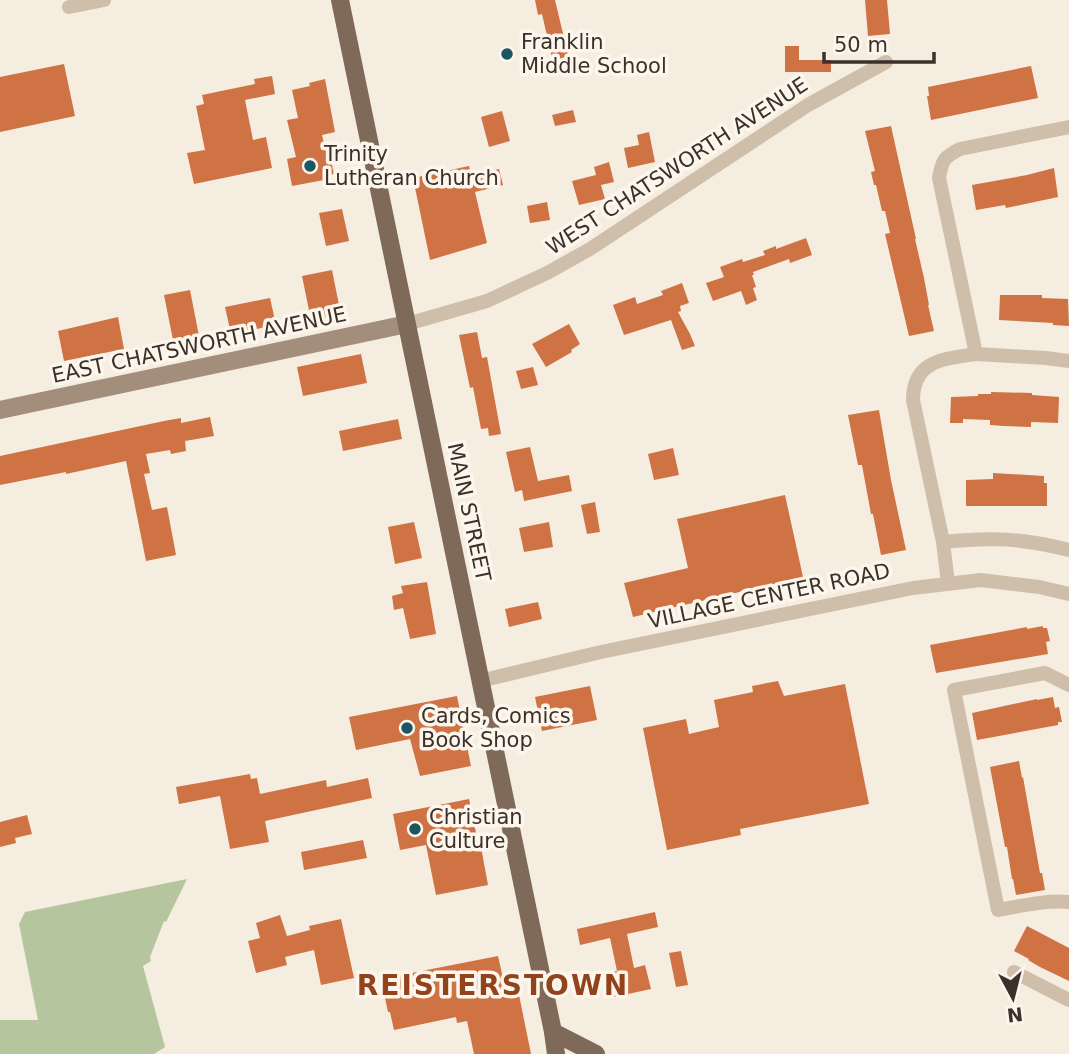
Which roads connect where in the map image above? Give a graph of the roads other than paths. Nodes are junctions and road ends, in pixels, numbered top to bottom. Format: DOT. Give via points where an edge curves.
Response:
graph roads {
  1 [pos="104,0"];
  2 [pos="340,0"];
  3 [pos="69,7"];
  4 [pos="886,62"];
  5 [pos="1069,127"];
  6 [pos="407,324"];
  7 [pos="976,354"];
  8 [pos="1069,361"];
  9 [pos="0,410"];
  10 [pos="943,542"];
  11 [pos="1069,550"];
  12 [pos="948,583"];
  13 [pos="1069,594"];
  14 [pos="480,681"];
  15 [pos="1069,685"];
  16 [pos="1069,902"];
  17 [pos="1014,972"];
  18 [pos="1069,1000"];
  19 [pos="553,1032"];
  20 [pos="556,1054"];
  21 [pos="596,1054"];
  1 -- 3 [label="street"];
  2 -- 6 [label="main road, MAIN STREET"];
  4 -- 6 [label="street, WEST CHATSWORTH AVENUE" via="808,105 549,272 487,300"];
  5 -- 7 [label="street" via="960,149 941,164 939,178"];
  6 -- 9 [label="street, EAST CHATSWORTH AVENUE"];
  6 -- 14 [label="main road, MAIN STREET"];
  7 -- 8 [label="street"];
  7 -- 10 [label="street" via="930,364 913,388"];
  10 -- 11 [label="street" via="1007,538"];
  10 -- 12 [label="street"];
  12 -- 13 [label="street, VILLAGE CENTER ROAD" via="1010,582"];
  12 -- 14 [label="street, VILLAGE CENTER ROAD" via="601,652"];
  14 -- 19 [label="main road, MAIN STREET"];
  15 -- 16 [label="street" via="1045,673 954,690 998,910"];
  17 -- 18 [label="street"];
  19 -- 20 [label="main road, MAIN STREET"];
  19 -- 21 [label="main road"];
}
